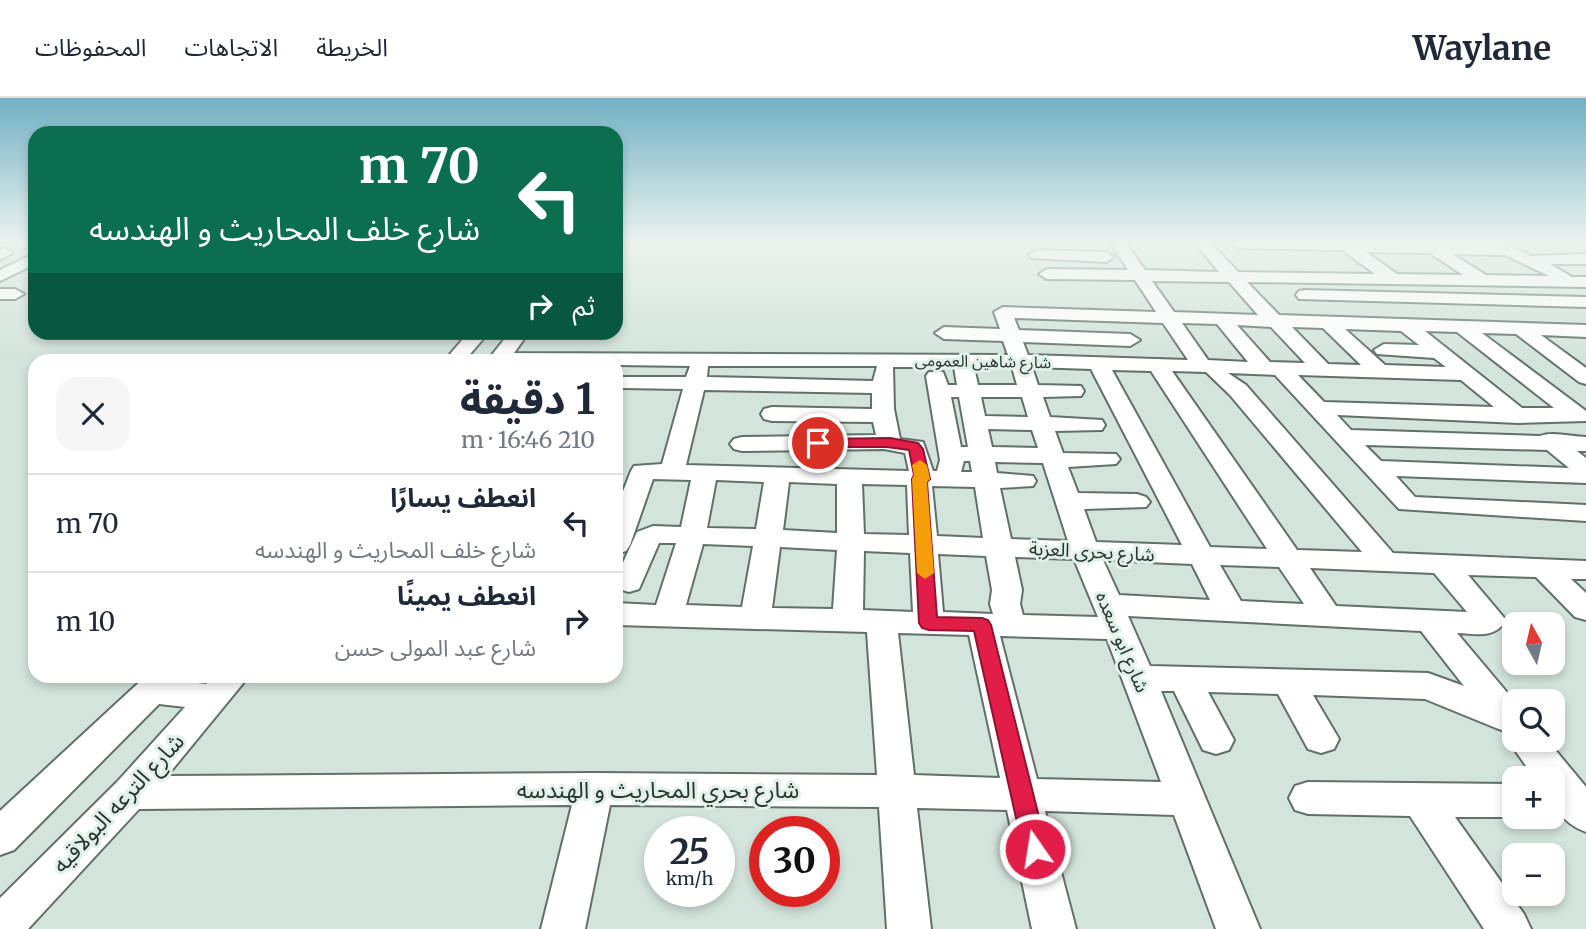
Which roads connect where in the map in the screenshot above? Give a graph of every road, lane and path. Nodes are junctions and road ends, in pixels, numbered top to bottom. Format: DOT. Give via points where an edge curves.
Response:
graph roads {
  1 [pos="1049,282"];
  2 [pos="1113,282"];
  3 [pos="1144,282"];
  4 [pos="1237,282"];
  5 [pos="1335,282"];
  6 [pos="1396,282"];
  7 [pos="1485,282"];
  8 [pos="1526,282"];
  9 [pos="1582,284"];
  10 [pos="1151,292"];
  11 [pos="1249,294"];
  12 [pos="1345,296"];
  13 [pos="1420,298"];
  14 [pos="1057,299"];
  15 [pos="1513,300"];
  16 [pos="1586,302"];
  17 [pos="1116,316"];
  18 [pos="1169,318"];
  19 [pos="1223,320"];
  20 [pos="1276,322"];
  21 [pos="1328,323"];
  22 [pos="940,325"];
  23 [pos="1380,325"];
  24 [pos="1407,326"];
  25 [pos="1462,327"];
  26 [pos="1521,329"];
  27 [pos="1552,330"];
  28 [pos="1586,331"];
  29 [pos="1011,332"];
  30 [pos="1072,338"];
  31 [pos="473,340"];
  32 [pos="514,340"];
  33 [pos="1130,340"];
  34 [pos="1384,350"];
  35 [pos="1439,352"];
  36 [pos="460,354"];
  37 [pos="503,354"];
  38 [pos="1586,358"];
  39 [pos="701,359"];
  40 [pos="776,359"];
  41 [pos="877,360"];
  42 [pos="933,360"];
  43 [pos="963,360"];
  44 [pos="1091,363"];
  45 [pos="1150,364"];
  46 [pos="1206,366"];
  47 [pos="1271,368"];
  48 [pos="1333,370"];
  49 [pos="1379,371"];
  50 [pos="1405,372"];
  51 [pos="1467,374"];
  52 [pos="623,376"];
  53 [pos="623,377"];
  54 [pos="1586,378"];
  55 [pos="695,383"];
  56 [pos="773,387"];
  57 [pos="882,387"];
  58 [pos="940,391"];
  59 [pos="967,391"];
  60 [pos="1031,391"];
  61 [pos="1073,391"];
  62 [pos="1489,392"];
  63 [pos="1549,394"];
  64 [pos="1317,408"];
  65 [pos="1385,409"];
  66 [pos="1583,409"];
  67 [pos="1451,411"];
  68 [pos="1516,413"];
  69 [pos="772,414"];
  70 [pos="886,416"];
  71 [pos="974,422"];
  72 [pos="1042,423"];
  73 [pos="1094,425"];
  74 [pos="1344,437"];
  75 [pos="1482,441"];
  76 [pos="890,442"];
  77 [pos="1552,442"];
  78 [pos="742,444"];
  79 [pos="770,444"];
  80 [pos="1586,444"];
  81 [pos="951,453"];
  82 [pos="981,454"];
  83 [pos="669,456"];
  84 [pos="1054,458"];
  85 [pos="1108,460"];
  86 [pos="1373,468"];
  87 [pos="1586,470"];
  88 [pos="705,473"];
  89 [pos="1518,473"];
  90 [pos="778,475"];
  91 [pos="1586,475"];
  92 [pos="849,477"];
  93 [pos="930,479"];
  94 [pos="986,480"];
  95 [pos="1024,481"];
  96 [pos="1068,501"];
  97 [pos="1137,502"];
  98 [pos="1574,512"];
  99 [pos="623,526"];
  100 [pos="692,536"];
  101 [pos="768,538"];
  102 [pos="851,540"];
  103 [pos="923,544"];
  104 [pos="998,547"];
  105 [pos="1085,551"];
  106 [pos="1203,556"];
  107 [pos="1288,558"];
  108 [pos="1385,562"];
  109 [pos="1442,564"];
  110 [pos="1543,568"];
  111 [pos="1586,570"];
  112 [pos="623,580"];
  113 [pos="1586,610"];
  114 [pos="1231,611"];
  115 [pos="623,613"];
  116 [pos="668,616"];
  117 [pos="1112,616"];
  118 [pos="1326,616"];
  119 [pos="755,619"];
  120 [pos="1430,621"];
  121 [pos="865,622"];
  122 [pos="929,623"];
  123 [pos="996,625"];
  124 [pos="1139,678"];
  125 [pos="1185,680"];
  126 [pos="1288,682"];
  127 [pos="160,683"];
  128 [pos="224,687"];
  129 [pos="1502,711"];
  130 [pos="1502,721"];
  131 [pos="1321,739"];
  132 [pos="1216,740"];
  133 [pos="1534,752"];
  134 [pos="594,789"];
  135 [pos="897,791"];
  136 [pos="130,793"];
  137 [pos="1022,795"];
  138 [pos="1308,798"];
  139 [pos="1187,799"];
  140 [pos="1421,800"];
  141 [pos="1502,801"];
  142 [pos="1575,805"];
  143 [pos="0,837"];
  144 [pos="0,928"];
  145 [pos="563,929"];
  146 [pos="909,929"];
  147 [pos="1054,929"];
  148 [pos="1238,929"];
  149 [pos="1509,929"];
  1 -- 14 [label="street"];
  2 -- 14 [label="street"];
  3 -- 10 [label="street"];
  4 -- 11 [label="street"];
  5 -- 12 [label="street"];
  6 -- 13 [label="street"];
  7 -- 15 [label="street"];
  8 -- 9 [label="street"];
  10 -- 11 [label="street"];
  10 -- 14 [label="street"];
  10 -- 18 [label="street"];
  11 -- 12 [label="street"];
  11 -- 20 [label="street"];
  12 -- 13 [label="street"];
  12 -- 23 [label="street"];
  13 -- 15 [label="street"];
  13 -- 25 [label="street"];
  14 -- 17 [label="street"];
  14 -- 29 [label="street"];
  14 -- 30 [label="street"];
  15 -- 16 [label="street"];
  15 -- 27 [label="street"];
  17 -- 18 [label="street"];
  17 -- 33 [label="street"];
  18 -- 19 [label="street"];
  18 -- 46 [label="street"];
  19 -- 20 [label="street"];
  19 -- 47 [label="street"];
  20 -- 21 [label="street"];
  20 -- 48 [label="street"];
  21 -- 23 [label="street"];
  21 -- 49 [label="street"];
  22 -- 29 [label="street"];
  23 -- 24 [label="street"];
  24 -- 25 [label="street"];
  24 -- 35 [label="street"];
  25 -- 26 [label="street"];
  25 -- 63 [label="street"];
  26 -- 27 [label="street"];
  26 -- 54 [label="street"];
  27 -- 28 [label="street"];
  27 -- 38 [label="street"];
  29 -- 30 [label="street"];
  29 -- 43 [label="street, شارع شاهين العمومى"];
  29 -- 44 [label="street, شارع شاهين العمومى"];
  29 -- 60 [label="street, شارع ابو سعده"];
  30 -- 33 [label="street"];
  30 -- 44 [label="street"];
  31 -- 36 [label="street"];
  32 -- 37 [label="street"];
  33 -- 45 [label="street"];
  34 -- 35 [label="street"];
  35 -- 51 [label="street"];
  39 -- 40 [label="street, شارع شاهين العمومى"];
  39 -- 52 [label="street, شارع شاهين العمومى"];
  39 -- 55 [label="street"];
  40 -- 41 [label="street, شارع شاهين العمومى"];
  40 -- 56 [label="street"];
  41 -- 42 [label="street, شارع شاهين العمومى"];
  41 -- 57 [label="street" via="885,369"];
  42 -- 43 [label="street, شارع شاهين العمومى"];
  42 -- 58 [label="street"];
  43 -- 59 [label="street"];
  44 -- 45 [label="street, شارع شاهين العمومى"];
  44 -- 106 [label="street"];
  45 -- 46 [label="street, شارع شاهين العمومى"];
  45 -- 107 [label="street"];
  46 -- 47 [label="street, شارع شاهين العمومى"];
  46 -- 108 [label="street" via="1238,390"];
  47 -- 48 [label="street, شارع شاهين العمومى"];
  47 -- 64 [label="street"];
  48 -- 49 [label="street, شارع شاهين العمومى"];
  48 -- 65 [label="street"];
  49 -- 50 [label="street, شارع شاهين العمومى"];
  50 -- 51 [label="street, شارع شاهين العمومى"];
  50 -- 67 [label="street"];
  51 -- 62 [label="street"];
  53 -- 55 [label="street"];
  55 -- 56 [label="street"];
  55 -- 83 [label="street"];
  56 -- 57 [label="street"];
  56 -- 69 [label="street"];
  57 -- 70 [label="street"];
  58 -- 59 [label="street"];
  58 -- 81 [label="street"];
  59 -- 60 [label="street"];
  59 -- 71 [label="street"];
  60 -- 61 [label="street"];
  60 -- 72 [label="street, شارع ابو سعده"];
  62 -- 63 [label="street"];
  62 -- 68 [label="street"];
  63 -- 66 [label="street"];
  64 -- 65 [label="street"];
  64 -- 74 [label="street"];
  65 -- 67 [label="street"];
  66 -- 68 [label="street"];
  67 -- 68 [label="street"];
  68 -- 77 [label="street"];
  69 -- 70 [label="street"];
  69 -- 79 [label="street"];
  70 -- 76 [label="street"];
  71 -- 72 [label="street"];
  71 -- 82 [label="street"];
  72 -- 73 [label="street"];
  72 -- 84 [label="street, شارع ابو سعده"];
  74 -- 75 [label="street"];
  74 -- 86 [label="street"];
  75 -- 77 [label="street"];
  75 -- 89 [label="street"];
  76 -- 79 [label="street"];
  76 -- 93 [label="street" via="915,447"];
  77 -- 80 [label="street"];
  77 -- 87 [label="street"];
  78 -- 79 [label="street"];
  81 -- 82 [label="street"];
  81 -- 93 [label="street" via="952,466"];
  82 -- 84 [label="street"];
  82 -- 94 [label="street"];
  83 -- 88 [label="street"];
  83 -- 99 [label="street" via="643,471"];
  84 -- 85 [label="street"];
  84 -- 96 [label="street, شارع ابو سعده"];
  86 -- 89 [label="street"];
  86 -- 98 [label="street" via="1408,504"];
  88 -- 90 [label="street"];
  88 -- 100 [label="street"];
  89 -- 91 [label="street"];
  89 -- 98 [label="street"];
  90 -- 92 [label="street"];
  90 -- 101 [label="street"];
  92 -- 93 [label="street"];
  92 -- 102 [label="street"];
  93 -- 94 [label="street"];
  93 -- 103 [label="street"];
  94 -- 95 [label="street"];
  94 -- 104 [label="street"];
  96 -- 97 [label="street"];
  96 -- 105 [label="street, شارع ابو سعده"];
  100 -- 101 [label="street, شارع بحرى العزبة"];
  100 -- 112 [label="street, شارع بحرى العزبة" via="649,536"];
  100 -- 116 [label="street"];
  101 -- 102 [label="street, شارع بحرى العزبة"];
  101 -- 119 [label="street"];
  102 -- 103 [label="street, شارع بحرى العزبة"];
  102 -- 121 [label="street"];
  103 -- 104 [label="street, شارع بحرى العزبة"];
  103 -- 122 [label="street"];
  104 -- 105 [label="street, شارع بحرى العزبة"];
  104 -- 123 [label="street" via="1007,590 1006,610"];
  105 -- 106 [label="street, شارع بحرى العزبة"];
  105 -- 117 [label="street, شارع ابو سعده"];
  106 -- 107 [label="street, شارع بحرى العزبة"];
  106 -- 114 [label="street"];
  107 -- 108 [label="street, شارع بحرى العزبة"];
  107 -- 118 [label="street"];
  108 -- 109 [label="street, شارع بحرى العزبة"];
  109 -- 110 [label="street, شارع بحرى العزبة"];
  109 -- 120 [label="street" via="1491,620 1486,624"];
  110 -- 111 [label="street, شارع بحرى العزبة"];
  110 -- 113 [label="street"];
  114 -- 117 [label="street"];
  114 -- 118 [label="street"];
  115 -- 116 [label="street"];
  116 -- 119 [label="street"];
  117 -- 123 [label="street"];
  117 -- 124 [label="street, شارع ابو سعده"];
  118 -- 120 [label="street"];
  119 -- 121 [label="street"];
  120 -- 129 [label="street"];
  121 -- 122 [label="street"];
  121 -- 135 [label="street"];
  122 -- 123 [label="street"];
  123 -- 137 [label="street"];
  124 -- 125 [label="street"];
  124 -- 139 [label="street, شارع ابو سعده"];
  125 -- 126 [label="street"];
  125 -- 132 [label="street"];
  126 -- 130 [label="street" via="1428,685"];
  126 -- 131 [label="street"];
  127 -- 128 [label="street"];
  127 -- 143 [label="street"];
  128 -- 136 [label="street, شارع الترعه البولاقيه"];
  133 -- 142 [label="street"];
  134 -- 135 [label="street, شارع بحري المحاريث و الهندسه"];
  134 -- 136 [label="street, شارع بحري المحاريث و الهندسه"];
  134 -- 145 [label="street"];
  135 -- 137 [label="street, شارع بحري المحاريث و الهندسه"];
  135 -- 146 [label="street"];
  136 -- 144 [label="street, شارع الترعه البولاقيه"];
  137 -- 139 [label="street, شارع بحري المحاريث و الهندسه"];
  137 -- 147 [label="street"];
  138 -- 140 [label="street"];
  139 -- 148 [label="street, شارع ابو سعده"];
  140 -- 141 [label="street"];
  140 -- 149 [label="street"];
}
